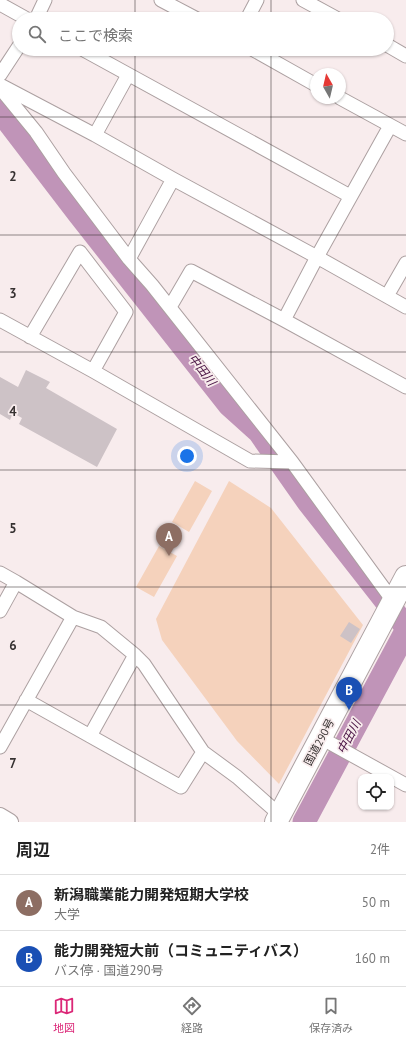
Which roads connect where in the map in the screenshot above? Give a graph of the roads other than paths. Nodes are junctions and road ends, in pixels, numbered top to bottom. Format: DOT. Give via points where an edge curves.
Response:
graph roads {
  1 [pos="45,0"];
  2 [pos="161,0"];
  3 [pos="257,0"];
  4 [pos="303,0"];
  5 [pos="0,4"];
  6 [pos="14,12"];
  7 [pos="39,12"];
  8 [pos="184,12"];
  9 [pos="251,12"];
  10 [pos="325,12"];
  11 [pos="394,49"];
  12 [pos="12,56"];
  13 [pos="94,56"];
  14 [pos="265,56"];
  15 [pos="406,56"];
  16 [pos="0,75"];
  17 [pos="128,75"];
  18 [pos="310,81"];
  19 [pos="0,85"];
  20 [pos="0,88"];
  21 [pos="346,101"];
  22 [pos="390,126"];
  23 [pos="406,134"];
  24 [pos="95,135"];
  25 [pos="174,179"];
  26 [pos="350,196"];
  27 [pos="317,257"];
  28 [pos="129,259"];
  29 [pos="406,263"];
  30 [pos="388,296"];
  31 [pos="170,307"];
  32 [pos="406,307"];
  33 [pos="0,320"];
  34 [pos="284,320"];
  35 [pos="30,337"];
  36 [pos="93,371"];
  37 [pos="406,387"];
  38 [pos="292,462"];
  39 [pos="0,573"];
  40 [pos="406,578"];
  41 [pos="16,582"];
  42 [pos="389,610"];
  43 [pos="0,611"];
  44 [pos="73,617"];
  45 [pos="135,655"];
  46 [pos="26,700"];
  47 [pos="90,736"];
  48 [pos="321,738"];
  49 [pos="2,740"];
  50 [pos="203,752"];
  51 [pos="406,785"];
  52 [pos="0,816"];
  53 [pos="278,818"];
  54 [pos="10,822"];
  1 -- 7 [label="street"];
  2 -- 8 [label="street"];
  3 -- 9 [label="street"];
  4 -- 10 [label="street"];
  5 -- 6 [label="street"];
  11 -- 15 [label="street"];
  12 -- 16 [label="street"];
  13 -- 17 [label="street"];
  14 -- 18 [label="street"];
  17 -- 24 [label="street"];
  17 -- 26 [label="street"];
  19 -- 24 [label="street"];
  20 -- 28 [label="street" via="36,132"];
  21 -- 22 [label="street"];
  22 -- 23 [label="street"];
  22 -- 26 [label="street"];
  24 -- 25 [label="street"];
  25 -- 27 [label="street"];
  25 -- 28 [label="street"];
  26 -- 27 [label="street"];
  27 -- 30 [label="street"];
  27 -- 34 [label="street"];
  28 -- 31 [label="street"];
  29 -- 30 [label="street"];
  30 -- 32 [label="street"];
  31 -- 34 [label="street" via="191,271"];
  31 -- 38 [label="street"];
  33 -- 35 [label="street"];
  34 -- 37 [label="street"];
  35 -- 36 [label="street"];
  35 -- 36 [label="street" via="80,252 126,312"];
  36 -- 38 [label="street" via="250,461"];
  38 -- 42 [label="street"];
  39 -- 41 [label="street"];
  40 -- 42 [label="highway, 国道290号"];
  41 -- 43 [label="street"];
  41 -- 44 [label="street"];
  42 -- 48 [label="highway, 国道290号"];
  44 -- 45 [label="street" via="101,627"];
  44 -- 46 [label="street"];
  45 -- 47 [label="street"];
  45 -- 50 [label="street" via="144,664"];
  46 -- 47 [label="street"];
  46 -- 49 [label="street"];
  47 -- 50 [label="street" via="181,788"];
  48 -- 51 [label="street"];
  48 -- 53 [label="highway, 国道290号"];
  50 -- 53 [label="street" via="237,777"];
  52 -- 54 [label="street"];
}
